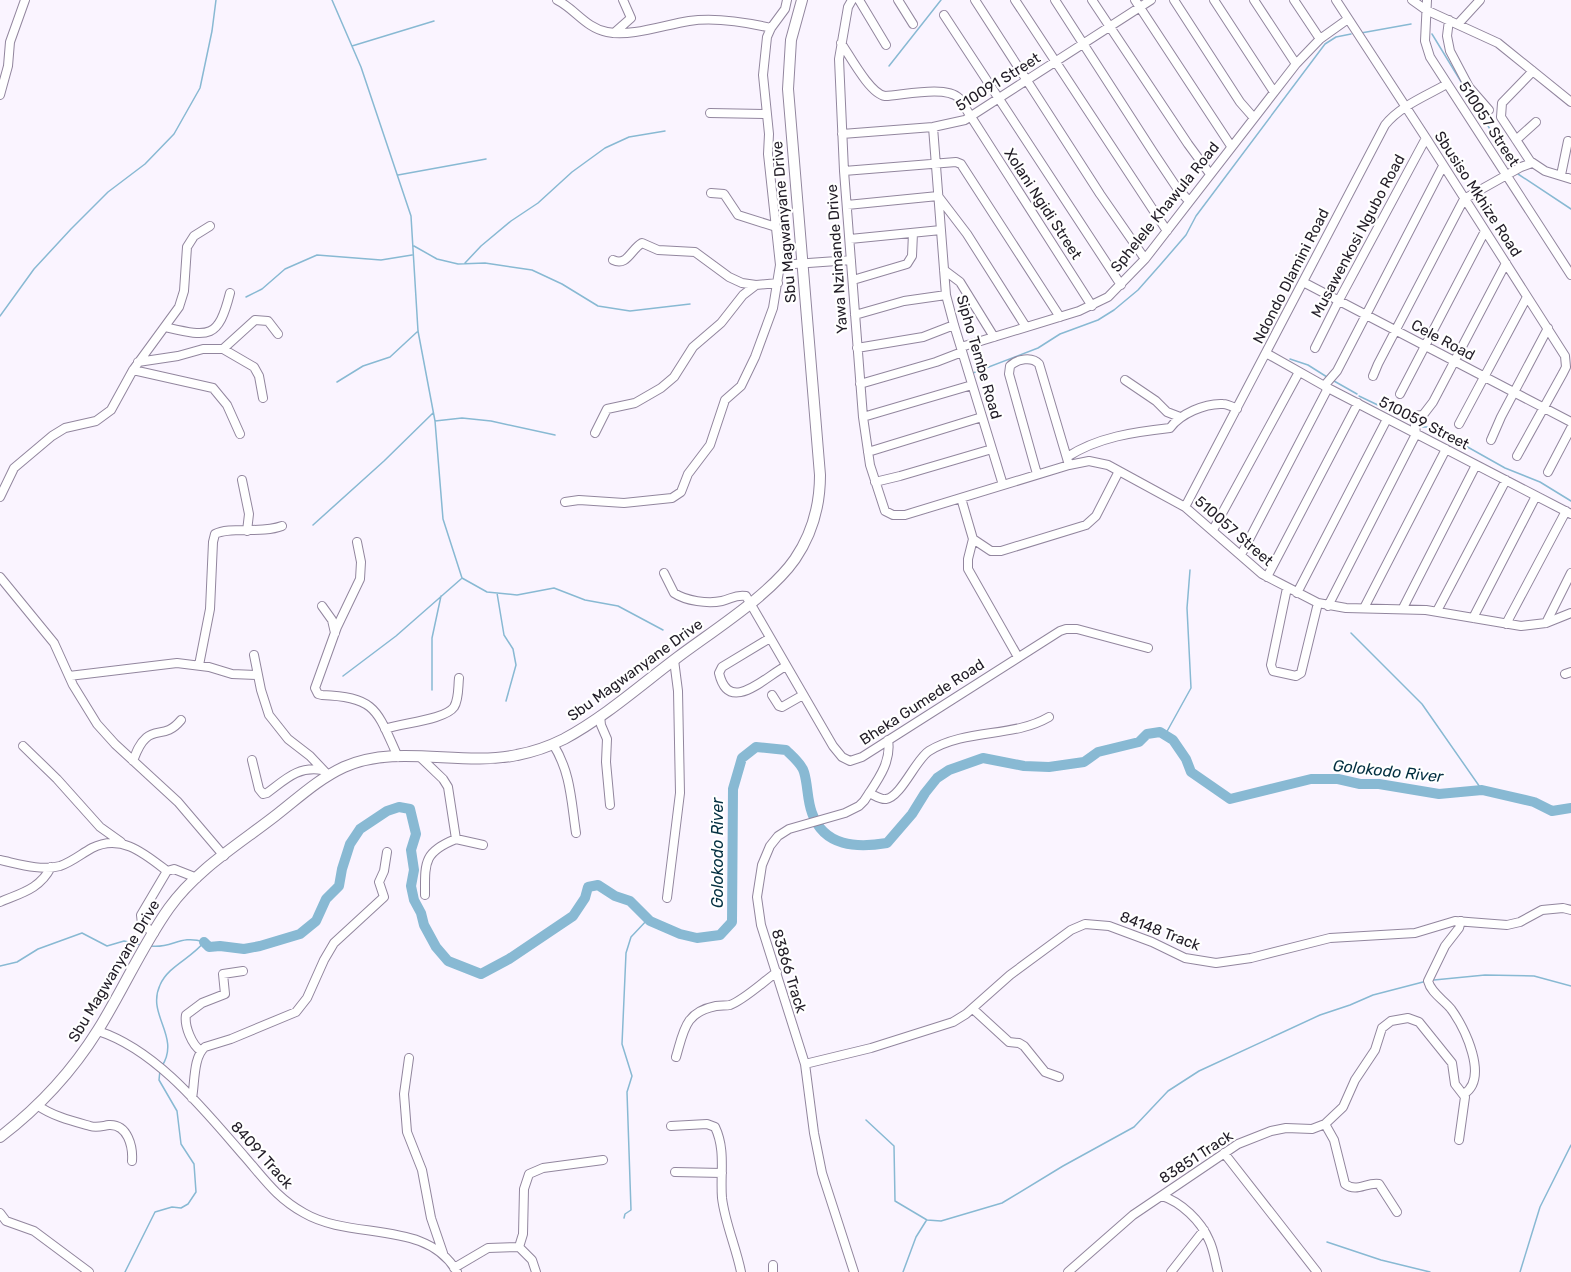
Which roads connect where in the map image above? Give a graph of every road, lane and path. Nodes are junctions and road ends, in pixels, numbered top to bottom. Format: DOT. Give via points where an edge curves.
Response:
graph roads {
  1 [pos="25,0"];
  2 [pos="557,0"];
  3 [pos="623,0"];
  4 [pos="787,0"];
  5 [pos="802,0"];
  6 [pos="852,0"];
  7 [pos="859,0"];
  8 [pos="898,0"];
  9 [pos="975,0"];
  10 [pos="1015,0"];
  11 [pos="1054,0"];
  12 [pos="1092,0"];
  13 [pos="1150,0"];
  14 [pos="1174,0"];
  15 [pos="1214,0"];
  16 [pos="1254,0"];
  17 [pos="1294,0"];
  18 [pos="1336,0"];
  19 [pos="1412,0"];
  20 [pos="1427,0"];
  21 [pos="1480,0"];
  22 [pos="1137,4"];
  23 [pos="1426,10"];
  24 [pos="944,15"];
  25 [pos="1348,19"];
  26 [pos="1454,22"];
  27 [pos="914,24"];
  28 [pos="1110,27"];
  29 [pos="771,28"];
  30 [pos="614,33"];
  31 [pos="1320,39"];
  32 [pos="841,43"];
  33 [pos="1084,44"];
  34 [pos="886,45"];
  35 [pos="1056,62"];
  36 [pos="1296,64"];
  37 [pos="1533,71"];
  38 [pos="1028,80"];
  39 [pos="1447,84"];
  40 [pos="1274,92"];
  41 [pos="0,95"];
  42 [pos="999,99"];
  43 [pos="1571,102"];
  44 [pos="1405,108"];
  45 [pos="1489,110"];
  46 [pos="710,113"];
  47 [pos="766,114"];
  48 [pos="970,117"];
  49 [pos="1254,118"];
  50 [pos="1536,122"];
  51 [pos="933,127"];
  52 [pos="842,134"];
  53 [pos="1426,138"];
  54 [pos="1516,140"];
  55 [pos="1568,141"];
  56 [pos="1232,146"];
  57 [pos="1532,163"];
  58 [pos="937,164"];
  59 [pos="1443,166"];
  60 [pos="844,171"];
  61 [pos="1210,174"];
  62 [pos="1506,175"];
  63 [pos="1561,175"];
  64 [pos="1571,179"];
  65 [pos="711,193"];
  66 [pos="938,196"];
  67 [pos="1464,199"];
  68 [pos="1189,201"];
  69 [pos="847,205"];
  70 [pos="210,226"];
  71 [pos="776,227"];
  72 [pos="941,231"];
  73 [pos="1167,231"];
  74 [pos="1485,231"];
  75 [pos="913,233"];
  76 [pos="850,239"];
  77 [pos="1145,259"];
  78 [pos="613,260"];
  79 [pos="851,260"];
  80 [pos="804,263"];
  81 [pos="1506,263"];
  82 [pos="780,265"];
  83 [pos="944,270"];
  84 [pos="1571,275"];
  85 [pos="853,280"];
  86 [pos="1303,282"];
  87 [pos="778,283"];
  88 [pos="756,285"];
  89 [pos="1121,285"];
  90 [pos="230,293"];
  91 [pos="946,295"];
  92 [pos="1527,297"];
  93 [pos="1339,300"];
  94 [pos="1092,306"];
  95 [pos="855,315"];
  96 [pos="1366,315"];
  97 [pos="1060,317"];
  98 [pos="954,325"];
  99 [pos="165,327"];
  100 [pos="1026,327"];
  101 [pos="1548,328"];
  102 [pos="1396,330"];
  103 [pos="278,334"];
  104 [pos="994,337"];
  105 [pos="1425,346"];
  106 [pos="857,348"];
  107 [pos="1315,348"];
  108 [pos="222,349"];
  109 [pos="961,350"];
  110 [pos="1266,353"];
  111 [pos="1454,361"];
  112 [pos="136,366"];
  113 [pos="1299,372"];
  114 [pos="1373,376"];
  115 [pos="1484,376"];
  116 [pos="1125,380"];
  117 [pos="860,384"];
  118 [pos="972,385"];
  119 [pos="1326,387"];
  120 [pos="1514,392"];
  121 [pos="1400,394"];
  122 [pos="263,398"];
  123 [pos="1358,403"];
  124 [pos="1543,407"];
  125 [pos="1237,409"];
  126 [pos="863,417"];
  127 [pos="982,417"];
  128 [pos="1180,417"];
  129 [pos="1388,419"];
  130 [pos="1571,422"];
  131 [pos="1459,424"];
  132 [pos="1571,428"];
  133 [pos="595,433"];
  134 [pos="240,434"];
  135 [pos="1416,434"];
  136 [pos="1491,440"];
  137 [pos="992,449"];
  138 [pos="1446,449"];
  139 [pos="868,452"];
  140 [pos="1517,456"];
  141 [pos="1068,461"];
  142 [pos="1476,465"];
  143 [pos="1119,471"];
  144 [pos="1548,472"];
  145 [pos="1037,474"];
  146 [pos="242,480"];
  147 [pos="1506,480"];
  148 [pos="874,482"];
  149 [pos="1003,485"];
  150 [pos="1536,496"];
  151 [pos="0,497"];
  152 [pos="961,498"];
  153 [pos="565,502"];
  154 [pos="1185,507"];
  155 [pos="888,513"];
  156 [pos="1568,513"];
  157 [pos="282,526"];
  158 [pos="1213,530"];
  159 [pos="247,531"];
  160 [pos="973,539"];
  161 [pos="357,542"];
  162 [pos="1241,555"];
  163 [pos="664,573"];
  164 [pos="1571,573"];
  165 [pos="0,577"];
  166 [pos="1267,577"];
  167 [pos="1287,588"];
  168 [pos="1297,593"];
  169 [pos="750,603"];
  170 [pos="1318,603"];
  171 [pos="322,606"];
  172 [pos="1328,606"];
  173 [pos="1364,608"];
  174 [pos="1402,608"];
  175 [pos="1437,611"];
  176 [pos="1571,613"];
  177 [pos="1473,618"];
  178 [pos="1546,623"];
  179 [pos="1506,624"];
  180 [pos="335,633"];
  181 [pos="770,638"];
  182 [pos="1148,648"];
  183 [pos="254,656"];
  184 [pos="1018,657"];
  185 [pos="674,660"];
  186 [pos="199,665"];
  187 [pos="786,666"];
  188 [pos="257,675"];
  189 [pos="69,676"];
  190 [pos="459,678"];
  191 [pos="772,695"];
  192 [pos="803,695"];
  193 [pos="600,716"];
  194 [pos="1049,717"];
  195 [pos="181,720"];
  196 [pos="385,729"];
  197 [pos="888,740"];
  198 [pos="553,744"];
  199 [pos="23,746"];
  200 [pos="398,757"];
  201 [pos="420,757"];
  202 [pos="252,760"];
  203 [pos="133,761"];
  204 [pos="325,772"];
  205 [pos="869,793"];
  206 [pos="610,805"];
  207 [pos="576,833"];
  208 [pos="456,839"];
  209 [pos="122,843"];
  210 [pos="483,844"];
  211 [pos="387,852"];
  212 [pos="224,856"];
  213 [pos="0,860"];
  214 [pos="51,867"];
  215 [pos="167,871"];
  216 [pos="198,878"];
  217 [pos="425,895"];
  218 [pos="667,898"];
  219 [pos="0,902"];
  220 [pos="1571,909"];
  221 [pos="1461,921"];
  222 [pos="153,935"];
  223 [pos="243,971"];
  224 [pos="777,972"];
  225 [pos="973,1009"];
  226 [pos="98,1031"];
  227 [pos="201,1051"];
  228 [pos="676,1057"];
  229 [pos="409,1058"];
  230 [pos="805,1064"];
  231 [pos="1059,1077"];
  232 [pos="1464,1094"];
  233 [pos="192,1098"];
  234 [pos="37,1104"];
  235 [pos="1325,1124"];
  236 [pos="671,1126"];
  237 [pos="0,1137"];
  238 [pos="1459,1140"];
  239 [pos="1224,1153"];
  240 [pos="603,1160"];
  241 [pos="132,1161"];
  242 [pos="675,1172"];
  243 [pos="722,1173"];
  244 [pos="1162,1196"];
  245 [pos="1397,1212"];
  246 [pos="0,1213"];
  247 [pos="1204,1230"];
  248 [pos="519,1247"];
  249 [pos="443,1253"];
  250 [pos="455,1270"];
  251 [pos="89,1272"];
  252 [pos="536,1272"];
  253 [pos="741,1272"];
  254 [pos="854,1272"];
  255 [pos="1068,1272"];
  256 [pos="1171,1272"];
  257 [pos="1218,1272"];
  258 [pos="1317,1272"];
  1 -- 41 [label="street" via="10,42"];
  2 -- 30 [label="street" via="597,29"];
  3 -- 30 [label="street" via="631,18"];
  4 -- 29 [label="street"];
  5 -- 80 [label="main road, Sbu Magwanyane Drive" via="791,40 788,89"];
  6 -- 32 [label="street, Yawa Nzimande Drive"];
  7 -- 34 [label="street"];
  8 -- 27 [label="street"];
  9 -- 38 [label="street"];
  10 -- 35 [label="street"];
  11 -- 33 [label="street"];
  12 -- 28 [label="street"];
  13 -- 22 [label="street, 510091 Street"];
  14 -- 49 [label="street"];
  15 -- 40 [label="street"];
  16 -- 36 [label="street"];
  17 -- 31 [label="street"];
  18 -- 25 [label="street, Sbusiso Mkhize Road"];
  19 -- 23 [label="street"];
  20 -- 23 [label="street, 510057 Street"];
  21 -- 26 [label="street"];
  22 -- 28 [label="street, 510091 Street"];
  22 -- 56 [label="street"];
  23 -- 26 [label="street"];
  23 -- 39 [label="street, 510057 Street" via="1427,52"];
  24 -- 42 [label="street"];
  25 -- 31 [label="street, Sphelele Khawula Road"];
  25 -- 44 [label="street, Sbusiso Mkhize Road"];
  26 -- 37 [label="street" via="1494,40"];
  26 -- 45 [label="street" via="1447,36 1450,51 1468,87"];
  28 -- 33 [label="street, 510091 Street"];
  28 -- 61 [label="street"];
  29 -- 30 [label="street" via="703,20"];
  29 -- 47 [label="street" via="764,65"];
  31 -- 36 [label="street, Sphelele Khawula Road"];
  32 -- 48 [label="street, Xolani Ngidi Street" via="879,95 950,92 959,98"];
  32 -- 52 [label="street, Yawa Nzimande Drive"];
  33 -- 35 [label="street, 510091 Street"];
  33 -- 68 [label="street"];
  35 -- 38 [label="street, 510091 Street"];
  35 -- 73 [label="street"];
  36 -- 40 [label="street, Sphelele Khawula Road"];
  37 -- 43 [label="street"];
  37 -- 54 [label="street" via="1500,108 1501,117"];
  38 -- 42 [label="street, 510091 Street"];
  38 -- 77 [label="street"];
  39 -- 44 [label="street, Ndondo Dlamini Road"];
  39 -- 62 [label="street, 510057 Street"];
  40 -- 49 [label="street, Sphelele Khawula Road"];
  42 -- 48 [label="street, 510091 Street"];
  42 -- 89 [label="street"];
  44 -- 53 [label="street, Sbusiso Mkhize Road"];
  44 -- 86 [label="street, Ndondo Dlamini Road" via="1385,125"];
  46 -- 47 [label="street"];
  47 -- 71 [label="street"];
  48 -- 51 [label="street, 510091 Street"];
  48 -- 94 [label="street, Xolani Ngidi Street"];
  49 -- 56 [label="street, Sphelele Khawula Road"];
  50 -- 54 [label="street"];
  51 -- 52 [label="street, 510091 Street"];
  51 -- 58 [label="street, Sipho Tembe Road"];
  52 -- 60 [label="street, Yawa Nzimande Drive"];
  53 -- 59 [label="street, Sbusiso Mkhize Road"];
  53 -- 93 [label="street, Musawenkosi Ngubo Road"];
  54 -- 57 [label="street"];
  55 -- 63 [label="street"];
  56 -- 61 [label="street, Sphelele Khawula Road"];
  57 -- 62 [label="street"];
  57 -- 63 [label="street"];
  58 -- 60 [label="street"];
  58 -- 66 [label="street, Sipho Tembe Road"];
  58 -- 97 [label="street" via="956,162 963,167"];
  59 -- 67 [label="street, Sbusiso Mkhize Road"];
  59 -- 96 [label="street"];
  60 -- 69 [label="street, Yawa Nzimande Drive"];
  61 -- 68 [label="street, Sphelele Khawula Road"];
  62 -- 67 [label="street"];
  62 -- 84 [label="street, 510057 Street"];
  63 -- 64 [label="street"];
  65 -- 71 [label="street" via="724,194 738,215"];
  66 -- 69 [label="street"];
  66 -- 72 [label="street, Sipho Tembe Road"];
  66 -- 100 [label="street"];
  67 -- 74 [label="street, Sbusiso Mkhize Road"];
  67 -- 102 [label="street"];
  68 -- 73 [label="street, Sphelele Khawula Road"];
  69 -- 76 [label="street, Yawa Nzimande Drive"];
  70 -- 99 [label="street" via="187,246 183,296"];
  71 -- 82 [label="street"];
  72 -- 75 [label="street"];
  72 -- 83 [label="street, Sipho Tembe Road"];
  73 -- 77 [label="street, Sphelele Khawula Road"];
  74 -- 81 [label="street, Sbusiso Mkhize Road"];
  74 -- 105 [label="street"];
  75 -- 76 [label="street"];
  75 -- 85 [label="street" via="912,256 907,264"];
  76 -- 79 [label="street, Yawa Nzimande Drive"];
  77 -- 89 [label="street, Sphelele Khawula Road"];
  78 -- 88 [label="street" via="624,261 642,243 658,250 690,251 734,280"];
  79 -- 80 [label="street"];
  79 -- 85 [label="street, Yawa Nzimande Drive"];
  80 -- 82 [label="street"];
  80 -- 169 [label="main road, Sbu Magwanyane Drive" via="820,475 818,502 809,535 796,558 779,579"];
  81 -- 92 [label="street, Sbusiso Mkhize Road"];
  81 -- 111 [label="street"];
  82 -- 87 [label="street"];
  83 -- 91 [label="street, Sipho Tembe Road"];
  83 -- 104 [label="street" via="960,282"];
  85 -- 95 [label="street, Yawa Nzimande Drive"];
  86 -- 93 [label="street, Cele Road"];
  86 -- 110 [label="street, Ndondo Dlamini Road"];
  87 -- 88 [label="street"];
  87 -- 153 [label="street" via="763,340 747,376 725,400 710,446 691,469 678,495 620,503"];
  88 -- 133 [label="street" via="693,347 674,377 642,400 608,409"];
  89 -- 94 [label="street, Sphelele Khawula Road"];
  90 -- 99 [label="street" via="222,321 213,330 196,334"];
  91 -- 95 [label="street"];
  91 -- 98 [label="street, Sipho Tembe Road"];
  92 -- 101 [label="street, Sbusiso Mkhize Road"];
  92 -- 115 [label="street"];
  93 -- 96 [label="street, Cele Road"];
  93 -- 107 [label="street, Musawenkosi Ngubo Road"];
  94 -- 97 [label="street, Sphelele Khawula Road"];
  95 -- 106 [label="street, Yawa Nzimande Drive"];
  96 -- 102 [label="street, Cele Road"];
  96 -- 119 [label="street"];
  97 -- 100 [label="street, Sphelele Khawula Road"];
  98 -- 106 [label="street" via="923,337"];
  98 -- 109 [label="street, Sipho Tembe Road"];
  99 -- 112 [label="street"];
  100 -- 104 [label="street, Sphelele Khawula Road"];
  101 -- 120 [label="street"];
  101 -- 124 [label="street, Sbusiso Mkhize Road" via="1566,362"];
  102 -- 105 [label="street, Cele Road"];
  102 -- 114 [label="street"];
  103 -- 108 [label="street" via="268,321 255,320"];
  104 -- 109 [label="street, Sphelele Khawula Road"];
  105 -- 111 [label="street, Cele Road"];
  105 -- 121 [label="street"];
  106 -- 117 [label="street, Yawa Nzimande Drive"];
  108 -- 112 [label="street" via="203,349"];
  108 -- 122 [label="street" via="254,367"];
  109 -- 117 [label="street, Sphelele Khawula Road" via="936,362"];
  109 -- 118 [label="street, Sipho Tembe Road"];
  110 -- 113 [label="street, 510059 Street"];
  110 -- 125 [label="street, Ndondo Dlamini Road"];
  111 -- 115 [label="street, Cele Road"];
  111 -- 135 [label="street" via="1424,415 1414,416"];
  112 -- 134 [label="street" via="213,388 227,405"];
  112 -- 151 [label="street" via="106,415 52,436 14,468"];
  113 -- 119 [label="street, 510059 Street"];
  113 -- 158 [label="street"];
  115 -- 120 [label="street, Cele Road"];
  115 -- 131 [label="street"];
  116 -- 128 [label="street"];
  117 -- 126 [label="street, Yawa Nzimande Drive"];
  118 -- 126 [label="street"];
  118 -- 127 [label="street, Sipho Tembe Road"];
  119 -- 123 [label="street, 510059 Street"];
  119 -- 162 [label="street"];
  120 -- 124 [label="street, Cele Road"];
  120 -- 136 [label="street"];
  123 -- 129 [label="street, 510059 Street"];
  123 -- 166 [label="street"];
  124 -- 130 [label="street, Cele Road"];
  124 -- 140 [label="street"];
  125 -- 128 [label="street" via="1217,405"];
  125 -- 154 [label="street, Ndondo Dlamini Road"];
  126 -- 139 [label="street, Yawa Nzimande Drive"];
  127 -- 137 [label="street, Sipho Tembe Road"];
  127 -- 139 [label="street"];
  128 -- 141 [label="street" via="1170,428 1095,442"];
  129 -- 135 [label="street, 510059 Street"];
  129 -- 168 [label="street"];
  132 -- 144 [label="street"];
  135 -- 138 [label="street, 510059 Street"];
  135 -- 172 [label="street"];
  137 -- 148 [label="street"];
  137 -- 149 [label="street, Sipho Tembe Road"];
  138 -- 142 [label="street, 510059 Street"];
  138 -- 173 [label="street"];
  139 -- 148 [label="street, Yawa Nzimande Drive"];
  141 -- 143 [label="street, 510057 Street" via="1095,461"];
  141 -- 145 [label="street, 510057 Street"];
  141 -- 145 [label="street" via="1038,362 1019,360 1012,363 1009,374"];
  142 -- 147 [label="street, 510059 Street"];
  142 -- 174 [label="street"];
  143 -- 154 [label="street, 510057 Street"];
  143 -- 160 [label="street" via="1096,516 1086,525 1001,551 991,551"];
  145 -- 149 [label="street, 510057 Street"];
  146 -- 159 [label="street" via="249,514"];
  147 -- 150 [label="street, 510059 Street"];
  147 -- 175 [label="street"];
  148 -- 155 [label="street, Yawa Nzimande Drive" via="882,508"];
  149 -- 152 [label="street, 510057 Street"];
  150 -- 156 [label="street, 510059 Street"];
  150 -- 177 [label="street"];
  152 -- 155 [label="street, 510057 Street" via="905,515"];
  152 -- 160 [label="street"];
  154 -- 158 [label="street, 510057 Street"];
  156 -- 179 [label="street"];
  157 -- 159 [label="street"];
  158 -- 162 [label="street, 510057 Street"];
  159 -- 186 [label="street" via="224,531 213,537 210,609"];
  160 -- 184 [label="street" via="968,569"];
  161 -- 180 [label="street" via="360,579"];
  162 -- 166 [label="street, 510057 Street"];
  163 -- 169 [label="street" via="678,596 716,602 744,595"];
  164 -- 178 [label="street"];
  165 -- 189 [label="street" via="54,643"];
  166 -- 167 [label="street, 510057 Street"];
  167 -- 168 [label="street, 510057 Street"];
  167 -- 170 [label="street" via="1273,671 1296,676 1301,673"];
  168 -- 170 [label="street, 510057 Street"];
  169 -- 181 [label="street, Bheka Gumede Road"];
  169 -- 185 [label="main road, Sbu Magwanyane Drive"];
  170 -- 172 [label="street, 510057 Street"];
  171 -- 180 [label="street"];
  172 -- 173 [label="street, 510057 Street"];
  173 -- 174 [label="street, 510057 Street"];
  174 -- 175 [label="street, 510057 Street"];
  175 -- 177 [label="street, 510057 Street"];
  176 -- 178 [label="street, 510057 Street"];
  177 -- 179 [label="street, 510057 Street"];
  178 -- 179 [label="street, 510057 Street"];
  180 -- 196 [label="street" via="316,692 364,702"];
  181 -- 187 [label="street, Bheka Gumede Road"];
  181 -- 187 [label="street" via="722,667 719,673 724,686 732,693 740,693"];
  182 -- 184 [label="street, Bheka Gumede Road" via="1066,628"];
  183 -- 188 [label="street"];
  184 -- 197 [label="street, Bheka Gumede Road"];
  185 -- 193 [label="main road, Sbu Magwanyane Drive"];
  185 -- 218 [label="street" via="680,793"];
  186 -- 188 [label="street" via="232,674"];
  186 -- 189 [label="street" via="163,663"];
  187 -- 192 [label="street, Bheka Gumede Road"];
  188 -- 204 [label="street" via="271,718"];
  189 -- 203 [label="street" via="97,724"];
  190 -- 196 [label="street" via="456,701 450,711"];
  191 -- 192 [label="street" via="782,707"];
  192 -- 197 [label="street, Bheka Gumede Road" via="845,759 856,760"];
  193 -- 198 [label="main road, Sbu Magwanyane Drive"];
  193 -- 206 [label="street" via="607,739"];
  194 -- 205 [label="street" via="1023,729 976,734 936,748 922,757 890,797 884,799"];
  195 -- 203 [label="street" via="170,730 145,739"];
  196 -- 200 [label="street"];
  197 -- 205 [label="street, 83866 Track" via="888,760"];
  198 -- 201 [label="main road, Sbu Magwanyane Drive" via="501,758"];
  198 -- 207 [label="street" via="568,777"];
  199 -- 209 [label="street" via="100,827"];
  200 -- 201 [label="main road, Sbu Magwanyane Drive"];
  200 -- 204 [label="main road, Sbu Magwanyane Drive" via="382,757"];
  201 -- 208 [label="street" via="448,787"];
  202 -- 204 [label="street" via="263,794 298,771"];
  203 -- 212 [label="street" via="178,802"];
  204 -- 212 [label="main road, Sbu Magwanyane Drive"];
  205 -- 224 [label="street, 83866 Track" via="853,810 789,829 770,846 758,881 758,906"];
  208 -- 210 [label="street"];
  208 -- 217 [label="street" via="438,847 425,864"];
  209 -- 214 [label="street" via="96,846 68,863"];
  209 -- 215 [label="street"];
  211 -- 227 [label="street" via="379,882 384,897 334,942 302,1005 290,1016"];
  212 -- 216 [label="main road, Sbu Magwanyane Drive"];
  213 -- 214 [label="street"];
  214 -- 219 [label="street" via="34,888"];
  215 -- 216 [label="street" via="174,869"];
  215 -- 222 [label="street" via="141,915 141,924"];
  216 -- 222 [label="main road, Sbu Magwanyane Drive" via="171,906"];
  220 -- 221 [label="street, 84148 Track" via="1542,910 1520,922 1500,926"];
  221 -- 225 [label="street, 84148 Track" via="1405,935 1330,938 1216,963 1185,958 1108,926 1085,924 1010,975"];
  221 -- 232 [label="street" via="1428,981 1453,1011 1473,1056 1472,1086"];
  222 -- 226 [label="main road, Sbu Magwanyane Drive"];
  223 -- 227 [label="street" via="223,974 225,994 186,1015 195,1047"];
  224 -- 228 [label="street" via="729,1005 717,1005 692,1016 684,1028"];
  224 -- 230 [label="street, 83866 Track"];
  225 -- 230 [label="street, 84148 Track" via="940,1027"];
  225 -- 231 [label="street" via="1009,1042 1024,1046 1045,1072"];
  226 -- 233 [label="street, 84091 Track" via="128,1043"];
  226 -- 234 [label="main road, Sbu Magwanyane Drive"];
  227 -- 233 [label="street"];
  229 -- 249 [label="street" via="404,1094 407,1132"];
  230 -- 254 [label="street, 83866 Track" via="822,1173"];
  232 -- 235 [label="street" via="1454,1080 1452,1063 1419,1022 1396,1019 1382,1028 1374,1054 1355,1080 1347,1100"];
  232 -- 238 [label="street"];
  233 -- 249 [label="street, 84091 Track" via="273,1191 300,1210 333,1225 401,1236"];
  234 -- 237 [label="main road, Sbu Magwanyane Drive"];
  234 -- 241 [label="street" via="92,1127 118,1127 129,1139"];
  235 -- 239 [label="street, 83851 Track" via="1312,1129 1271,1131"];
  235 -- 245 [label="street" via="1334,1140 1345,1184 1355,1188 1379,1184"];
  236 -- 243 [label="street" via="714,1126 721,1146"];
  239 -- 244 [label="street, 83851 Track"];
  239 -- 258 [label="street"];
  240 -- 248 [label="street" via="543,1168 530,1174 524,1189"];
  242 -- 243 [label="street"];
  243 -- 253 [label="street" via="724,1210"];
  244 -- 247 [label="street" via="1180,1205"];
  244 -- 255 [label="street, 83851 Track" via="1133,1215"];
  246 -- 251 [label="street" via="6,1221 34,1231"];
  247 -- 256 [label="street"];
  247 -- 257 [label="street"];
  248 -- 250 [label="street" via="488,1248"];
  248 -- 252 [label="street" via="532,1260"];
  249 -- 250 [label="street, 84091 Track"];
}
